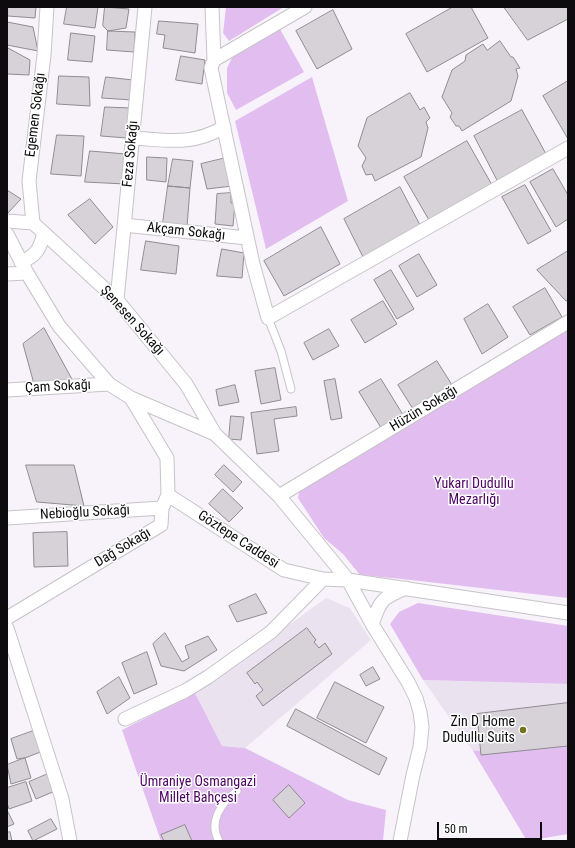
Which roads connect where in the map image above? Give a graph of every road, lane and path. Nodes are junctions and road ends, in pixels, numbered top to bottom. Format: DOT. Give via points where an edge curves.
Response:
graph roads {
  1 [pos="48,7"];
  2 [pos="145,7"];
  3 [pos="212,7"];
  4 [pos="305,7"];
  5 [pos="214,60"];
  6 [pos="224,127"];
  7 [pos="132,138"];
  8 [pos="568,148"];
  9 [pos="7,221"];
  10 [pos="33,223"];
  11 [pos="124,225"];
  12 [pos="44,233"];
  13 [pos="7,234"];
  14 [pos="247,238"];
  15 [pos="24,268"];
  16 [pos="7,274"];
  17 [pos="117,300"];
  18 [pos="268,318"];
  19 [pos="568,322"];
  20 [pos="109,384"];
  21 [pos="291,389"];
  22 [pos="7,390"];
  23 [pos="131,398"];
  24 [pos="216,434"];
  25 [pos="168,495"];
  26 [pos="279,496"];
  27 [pos="162,508"];
  28 [pos="7,518"];
  29 [pos="323,579"];
  30 [pos="348,580"];
  31 [pos="406,588"];
  32 [pos="568,613"];
  33 [pos="7,618"];
  34 [pos="372,624"];
  35 [pos="7,628"];
  36 [pos="125,719"];
  37 [pos="237,792"];
  38 [pos="70,841"];
  39 [pos="218,841"];
  40 [pos="400,841"];
  1 -- 10 [label="street, Egemen Sokağı" via="29,180"];
  2 -- 7 [label="street, Feza Sokağı"];
  3 -- 5 [label="street"];
  4 -- 5 [label="street"];
  5 -- 6 [label="street" via="211,68"];
  6 -- 7 [label="street" via="191,140"];
  6 -- 14 [label="street"];
  7 -- 11 [label="street, Feza Sokağı"];
  8 -- 18 [label="street"];
  9 -- 10 [label="street"];
  10 -- 12 [label="street, Şenesen Sokağı"];
  11 -- 14 [label="street, Akçam Sokağı"];
  11 -- 17 [label="street, Feza Sokağı"];
  12 -- 15 [label="street" via="42,244"];
  12 -- 17 [label="street, Şenesen Sokağı"];
  13 -- 15 [label="street"];
  14 -- 18 [label="street"];
  15 -- 16 [label="street"];
  15 -- 20 [label="street" via="59,326"];
  17 -- 24 [label="street, Şenesen Sokağı" via="186,384"];
  18 -- 21 [label="lane"];
  19 -- 26 [label="street, Hüzün Sokağı"];
  20 -- 22 [label="street, Çam Sokağı"];
  20 -- 23 [label="street"];
  23 -- 24 [label="street"];
  23 -- 25 [label="street, Dağ Sokağı" via="167,458"];
  24 -- 26 [label="street"];
  25 -- 27 [label="street, Dağ Sokağı"];
  25 -- 29 [label="street, Göztepe Caddesi" via="284,570"];
  26 -- 30 [label="street"];
  27 -- 28 [label="street, Nebioğlu Sokağı"];
  27 -- 33 [label="street, Dağ Sokağı" via="161,525"];
  29 -- 30 [label="street, Göztepe Caddesi"];
  29 -- 36 [label="street" via="271,632 208,677 185,691"];
  30 -- 31 [label="street, Göztepe Caddesi"];
  30 -- 34 [label="street"];
  31 -- 32 [label="street, Göztepe Caddesi"];
  31 -- 34 [label="street" via="385,598 379,605"];
  34 -- 40 [label="street" via="416,698 422,727"];
  35 -- 38 [label="street" via="62,799"];
  37 -- 39 [label="lane" via="227,799 217,814 215,834"];
}
